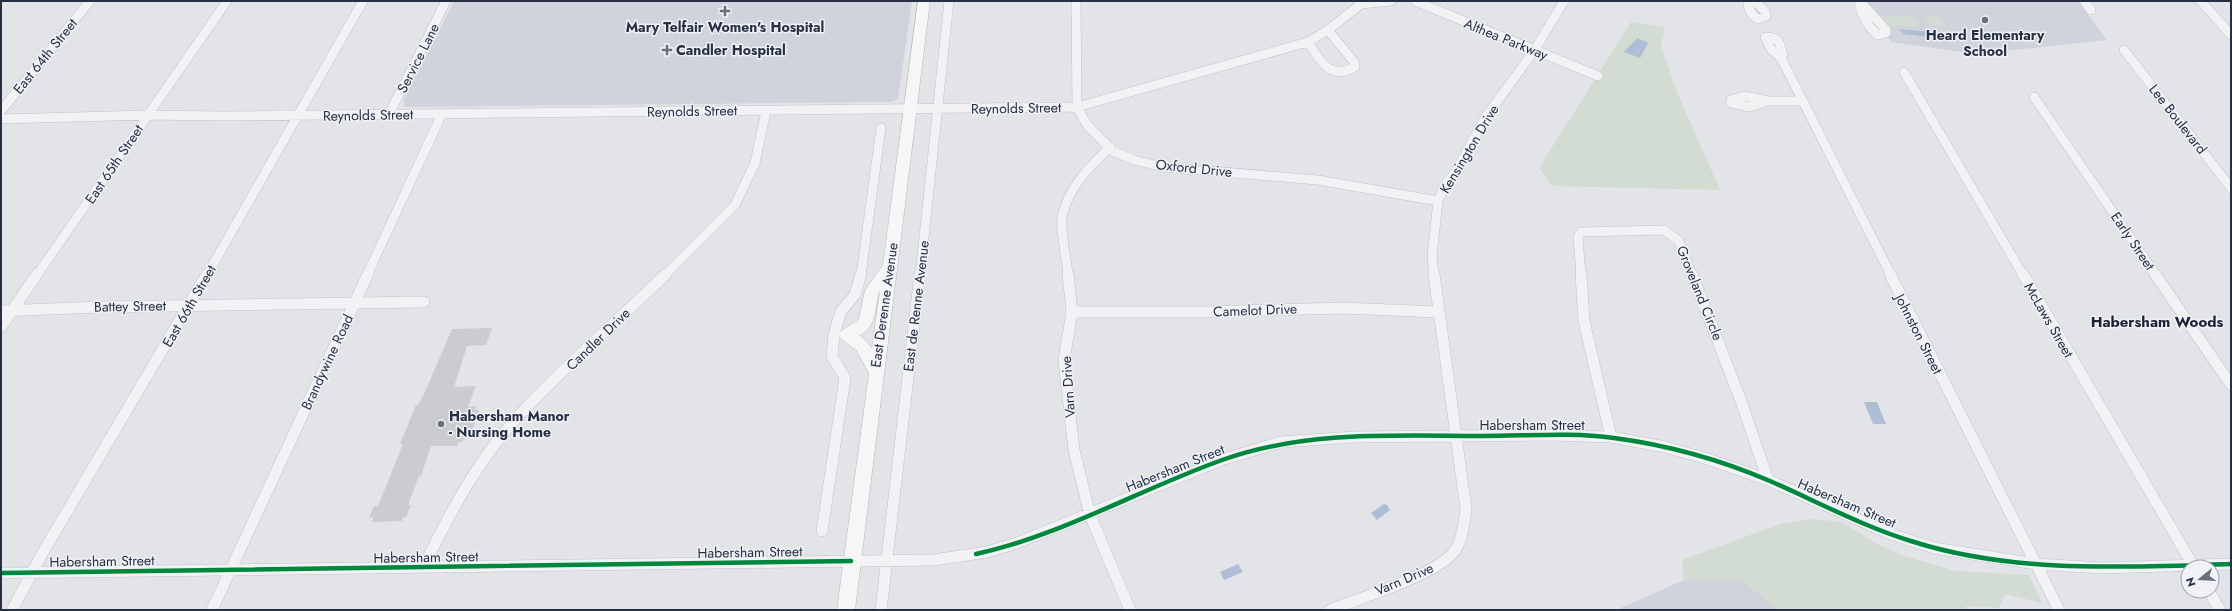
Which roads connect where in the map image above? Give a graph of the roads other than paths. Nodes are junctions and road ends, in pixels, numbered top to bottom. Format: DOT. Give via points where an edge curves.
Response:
graph roads {
  1 [pos="90,1"];
  2 [pos="227,1"];
  3 [pos="363,1"];
  4 [pos="446,1"];
  5 [pos="924,1"];
  6 [pos="950,1"];
  7 [pos="1076,1"];
  8 [pos="1391,1"];
  9 [pos="1415,1"];
  10 [pos="1564,1"];
  11 [pos="1748,1"];
  12 [pos="1754,1"];
  13 [pos="2084,1"];
  14 [pos="2201,1"];
  15 [pos="1361,3"];
  16 [pos="2091,10"];
  17 [pos="1328,30"];
  18 [pos="2231,35"];
  19 [pos="1308,42"];
  20 [pos="2124,50"];
  21 [pos="1534,51"];
  22 [pos="1781,58"];
  23 [pos="1904,72"];
  24 [pos="1598,76"];
  25 [pos="2034,97"];
  26 [pos="1768,101"];
  27 [pos="1801,101"];
  28 [pos="1077,107"];
  29 [pos="939,108"];
  30 [pos="910,109"];
  31 [pos="1,111"];
  32 [pos="766,111"];
  33 [pos="389,114"];
  34 [pos="442,114"];
  35 [pos="148,115"];
  36 [pos="299,115"];
  37 [pos="1,118"];
  38 [pos="881,128"];
  39 [pos="1110,147"];
  40 [pos="2231,188"];
  41 [pos="1438,201"];
  42 [pos="890,268"];
  43 [pos="424,302"];
  44 [pos="354,303"];
  45 [pos="190,305"];
  46 [pos="1,311"];
  47 [pos="13,311"];
  48 [pos="1072,312"];
  49 [pos="1438,312"];
  50 [pos="1,327"];
  51 [pos="876,372"];
  52 [pos="2231,385"];
  53 [pos="1455,435"];
  54 [pos="1611,437"];
  55 [pos="1768,480"];
  56 [pos="1090,515"];
  57 [pos="822,531"];
  58 [pos="2189,559"];
  59 [pos="851,561"];
  60 [pos="886,561"];
  61 [pos="2036,564"];
  62 [pos="2231,564"];
  63 [pos="2220,565"];
  64 [pos="2180,566"];
  65 [pos="423,568"];
  66 [pos="229,570"];
  67 [pos="1,573"];
  68 [pos="32,573"];
  69 [pos="2213,599"];
  70 [pos="12,610"];
  71 [pos="212,610"];
  72 [pos="846,610"];
  73 [pos="882,610"];
  74 [pos="1130,610"];
  75 [pos="1330,610"];
  76 [pos="2059,610"];
  77 [pos="2220,610"];
  1 -- 31 [label="street, East 64th Street"];
  2 -- 35 [label="street, East 65th Street"];
  3 -- 36 [label="street, East 66th Street"];
  4 -- 33 [label="street, Service Lane"];
  5 -- 30 [label="highway, East Derenne Avenue"];
  6 -- 29 [label="street, East de Renne Avenue"];
  7 -- 28 [label="street, Oxford Drive"];
  8 -- 15 [label="street, Reynolds Street"];
  9 -- 21 [label="street, Althea Parkway"];
  10 -- 21 [label="street, Kensington Drive"];
  11 -- 12 [label="street" via="1750,13 1754,17 1758,19 1766,16 1765,11"];
  13 -- 16 [label="street"];
  14 -- 18 [label="street"];
  15 -- 17 [label="street, Reynolds Street"];
  17 -- 19 [label="street, Reynolds Street"];
  17 -- 19 [label="street" via="1354,62 1355,66 1349,71 1340,73 1322,65"];
  19 -- 28 [label="street, Reynolds Street"];
  20 -- 40 [label="street, Lee Boulevard"];
  21 -- 24 [label="street, Althea Parkway"];
  21 -- 41 [label="street, Kensington Drive" via="1485,118 1455,173 1444,186"];
  22 -- 27 [label="street, Johnston Street"];
  23 -- 58 [label="street, McLaws Street"];
  25 -- 52 [label="street, Early Street"];
  26 -- 27 [label="street"];
  27 -- 61 [label="street, Johnston Street"];
  28 -- 29 [label="street, Reynolds Street"];
  28 -- 39 [label="street, Oxford Drive" via="1087,125"];
  29 -- 30 [label="street, Reynolds Street"];
  29 -- 60 [label="street, East de Renne Avenue"];
  30 -- 32 [label="street, Reynolds Street"];
  30 -- 42 [label="highway, East Derenne Avenue"];
  32 -- 34 [label="street, Reynolds Street"];
  32 -- 65 [label="street, Candler Drive" via="755,162 735,205 523,411 478,468 448,515"];
  33 -- 34 [label="street, Reynolds Street"];
  33 -- 36 [label="street, Reynolds Street"];
  34 -- 44 [label="street, Brandywine Road"];
  35 -- 36 [label="street, Reynolds Street"];
  35 -- 37 [label="street, Reynolds Street"];
  35 -- 47 [label="street, East 65th Street"];
  36 -- 45 [label="street, East 66th Street"];
  38 -- 57 [label="street" via="861,277 855,295 841,311 834,334 832,356 845,378"];
  39 -- 41 [label="street, Oxford Drive" via="1113,151 1134,160 1163,167 1318,180"];
  39 -- 48 [label="street, Varn Drive" via="1089,167 1073,188 1062,218"];
  41 -- 49 [label="street, Kensington Drive" via="1432,256"];
  42 -- 51 [label="highway, East Derenne Avenue"];
  42 -- 51 [label="highway" via="872,291 867,322 862,328 846,334 865,348"];
  43 -- 44 [label="street, Battey Street"];
  44 -- 45 [label="street, Battey Street"];
  44 -- 66 [label="street, Brandywine Road"];
  45 -- 47 [label="street, Battey Street"];
  45 -- 68 [label="street, East 66th Street"];
  46 -- 47 [label="street, Battey Street"];
  47 -- 50 [label="street, East 65th Street"];
  48 -- 49 [label="street, Camelot Drive" via="1247,312 1300,308 1389,308"];
  48 -- 56 [label="street, Varn Drive" via="1064,360 1065,384 1074,450"];
  49 -- 53 [label="street, Kensington Drive"];
  51 -- 59 [label="highway, East Derenne Avenue"];
  53 -- 54 [label="street, Habersham Street"];
  53 -- 56 [label="street, Habersham Street" via="1320,438 1282,442 1224,459"];
  53 -- 75 [label="street, Varn Drive" via="1466,509 1462,535 1453,554 1434,568"];
  54 -- 55 [label="street, Habersham Street" via="1666,447"];
  54 -- 55 [label="street, Groveland Circle" via="1584,321 1578,237 1581,232 1664,230 1679,240 1741,401"];
  55 -- 61 [label="street, Habersham Street" via="1836,512 1914,542 1934,548"];
  56 -- 60 [label="street, Habersham Street" via="1016,544 987,552 934,560"];
  56 -- 74 [label="street, Varn Drive"];
  59 -- 60 [label="street, Habersham Street"];
  59 -- 65 [label="street, Habersham Street"];
  59 -- 72 [label="highway, East Derenne Avenue"];
  60 -- 73 [label="street, East de Renne Avenue"];
  61 -- 64 [label="street, Habersham Street" via="2102,568"];
  61 -- 76 [label="street, Johnston Street"];
  62 -- 63 [label="street, Habersham Street"];
  65 -- 66 [label="street, Habersham Street"];
  66 -- 68 [label="street, Habersham Street"];
  66 -- 71 [label="street, Brandywine Road"];
  67 -- 68 [label="street, Habersham Street"];
  68 -- 70 [label="street, East 66th Street"];
  69 -- 77 [label="street"];
}
